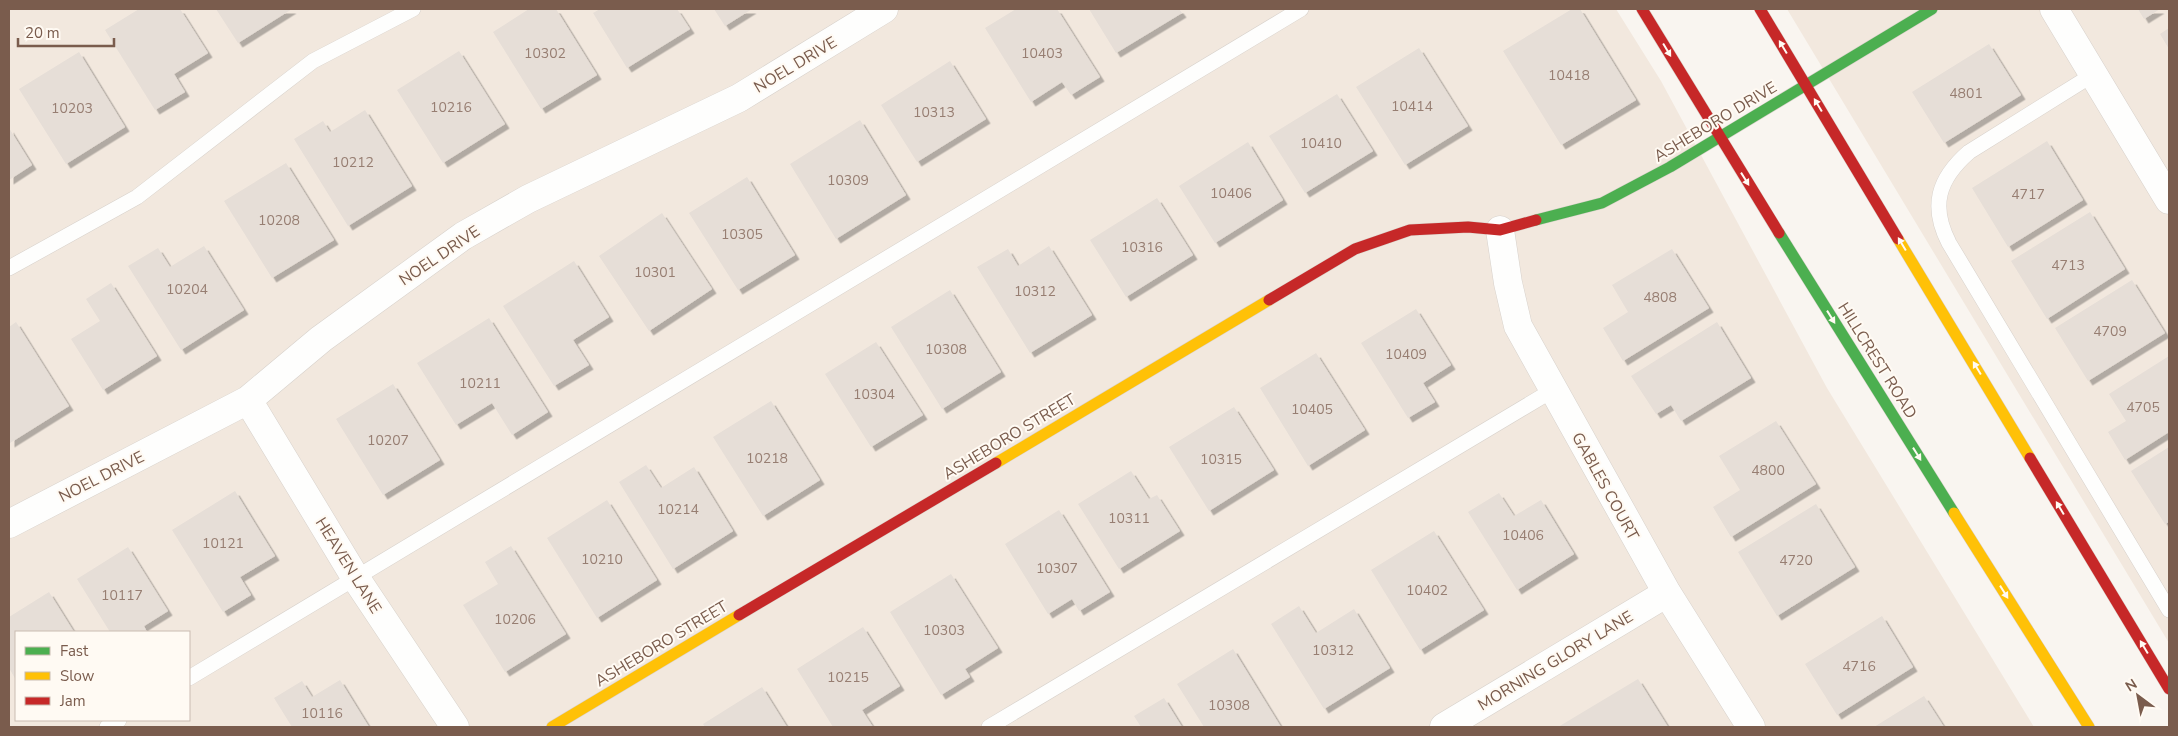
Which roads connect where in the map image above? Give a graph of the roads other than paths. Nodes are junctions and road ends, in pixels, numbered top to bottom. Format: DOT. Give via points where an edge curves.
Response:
graph roads {
  1 [pos="413,9"];
  2 [pos="884,9"];
  3 [pos="1301,9"];
  4 [pos="1642,9"];
  5 [pos="1760,9"];
  6 [pos="1932,9"];
  7 [pos="2054,9"];
  8 [pos="2094,74"];
  9 [pos="1806,85"];
  10 [pos="1720,137"];
  11 [pos="2169,200"];
  12 [pos="1500,230"];
  13 [pos="9,268"];
  14 [pos="1553,390"];
  15 [pos="248,400"];
  16 [pos="9,524"];
  17 [pos="355,577"];
  18 [pos="1666,593"];
  19 [pos="2169,610"];
  20 [pos="190,677"];
  21 [pos="2169,689"];
  22 [pos="455,727"];
  23 [pos="552,727"];
  24 [pos="989,727"];
  25 [pos="1444,727"];
  26 [pos="1751,727"];
  27 [pos="2089,727"];
  1 -- 13 [label="lane" via="313,61 136,197"];
  2 -- 15 [label="street, NOEL DRIVE" via="740,98 528,199 463,236 313,345"];
  3 -- 17 [label="lane"];
  4 -- 10 [label="main road, HILLCREST ROAD, one-way"];
  9 -- 5 [label="main road, one-way"];
  6 -- 9 [label="main road, ASHEBORO DRIVE"];
  7 -- 8 [label="street"];
  8 -- 11 [label="street"];
  8 -- 19 [label="lane" via="1959,161 1942,187 1939,214 1949,243"];
  9 -- 10 [label="main road, ASHEBORO DRIVE"];
  21 -- 9 [label="main road, one-way"];
  10 -- 12 [label="main road, ASHEBORO DRIVE" via="1602,203"];
  10 -- 27 [label="main road, HILLCREST ROAD, one-way"];
  12 -- 14 [label="street, GABLES COURT" via="1518,326"];
  12 -- 23 [label="main road, ASHEBORO STREET" via="1468,227 1410,230 1355,249"];
  14 -- 18 [label="street, GABLES COURT"];
  14 -- 24 [label="lane"];
  15 -- 16 [label="street, NOEL DRIVE"];
  15 -- 17 [label="street, HEAVEN LANE"];
  17 -- 20 [label="lane"];
  17 -- 22 [label="street, HEAVEN LANE"];
  18 -- 25 [label="street, MORNING GLORY LANE"];
  18 -- 26 [label="street, GABLES COURT"];
}
